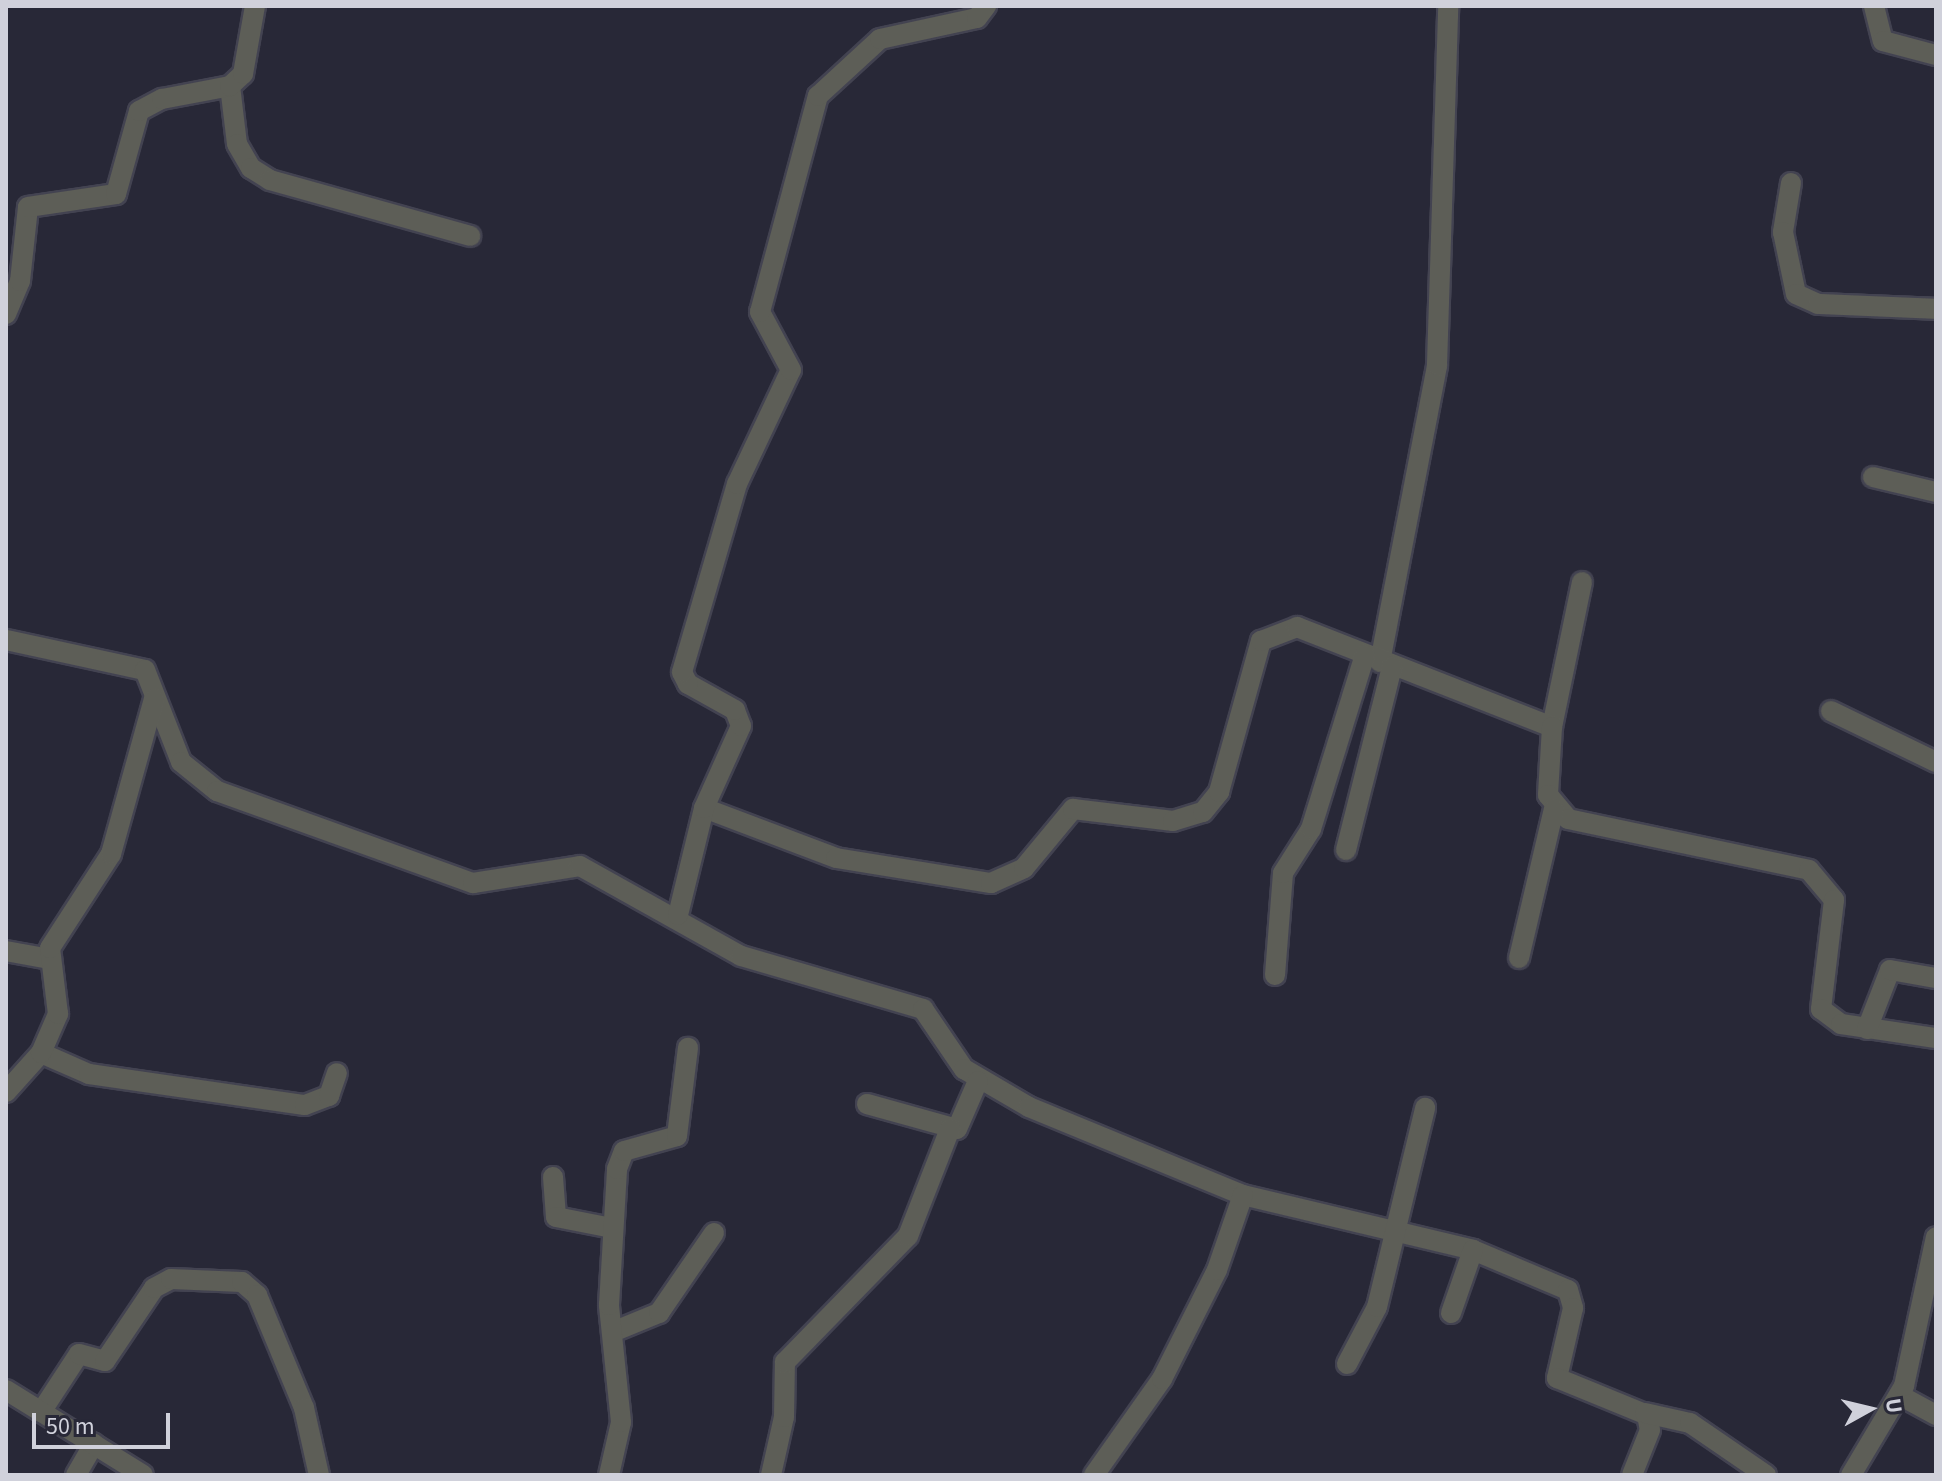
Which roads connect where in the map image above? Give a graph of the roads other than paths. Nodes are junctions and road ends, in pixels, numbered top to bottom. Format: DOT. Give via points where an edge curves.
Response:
graph roads {
  1 [pos="255,6"];
  2 [pos="986,6"];
  3 [pos="1448,6"];
  4 [pos="1874,6"];
  5 [pos="1936,55"];
  6 [pos="230,86"];
  7 [pos="1791,183"];
  8 [pos="470,236"];
  9 [pos="1936,309"];
  10 [pos="6,314"];
  11 [pos="1873,477"];
  12 [pos="1936,492"];
  13 [pos="1582,582"];
  14 [pos="6,640"];
  15 [pos="1379,661"];
  16 [pos="156,690"];
  17 [pos="1831,711"];
  18 [pos="1552,727"];
  19 [pos="1936,762"];
  20 [pos="704,808"];
  21 [pos="1554,809"];
  22 [pos="1346,850"];
  23 [pos="678,915"];
  24 [pos="6,951"];
  25 [pos="1519,958"];
  26 [pos="50,959"];
  27 [pos="1275,975"];
  28 [pos="1936,978"];
  29 [pos="1867,1029"];
  30 [pos="1936,1038"];
  31 [pos="688,1048"];
  32 [pos="41,1053"];
  33 [pos="337,1073"];
  34 [pos="978,1081"];
  35 [pos="6,1092"];
  36 [pos="867,1104"];
  37 [pos="1425,1108"];
  38 [pos="950,1129"];
  39 [pos="553,1177"];
  40 [pos="1243,1195"];
  41 [pos="612,1228"];
  42 [pos="714,1233"];
  43 [pos="1396,1233"];
  44 [pos="1936,1237"];
  45 [pos="1473,1250"];
  46 [pos="1451,1313"];
  47 [pos="615,1331"];
  48 [pos="1347,1364"];
  49 [pos="6,1390"];
  50 [pos="1899,1395"];
  51 [pos="41,1412"];
  52 [pos="1645,1413"];
  53 [pos="1936,1415"];
  54 [pos="94,1444"];
  55 [pos="76,1475"];
  56 [pos="143,1475"];
  57 [pos="319,1475"];
  58 [pos="609,1475"];
  59 [pos="771,1475"];
  60 [pos="1094,1475"];
  61 [pos="1632,1475"];
  62 [pos="1766,1475"];
  63 [pos="1851,1475"];
  1 -- 6 [label="street" via="243,74"];
  2 -- 20 [label="street" via="977,18 880,39 818,96 760,312 791,370 737,484 682,672 688,684 739,717"];
  3 -- 15 [label="street" via="1437,365"];
  4 -- 5 [label="street" via="1883,41"];
  6 -- 8 [label="street" via="237,144 251,168 270,180"];
  6 -- 10 [label="street" via="162,99 139,111 116,194 28,207 20,281"];
  7 -- 9 [label="street" via="1783,232 1796,294 1818,304"];
  11 -- 12 [label="street"];
  13 -- 18 [label="street"];
  14 -- 16 [label="street" via="128,662 145,670"];
  15 -- 18 [label="street"];
  15 -- 20 [label="street" via="1297,627 1275,630 1253,659 1219,792 1203,812 1173,821 1073,809 1024,868 991,883 836,858"];
  15 -- 22 [label="street"];
  15 -- 27 [label="street" via="1311,829 1283,873"];
  16 -- 23 [label="street" via="181,762 217,791 473,883 580,866"];
  16 -- 26 [label="street" via="111,854"];
  17 -- 19 [label="street"];
  18 -- 21 [label="street" via="1548,781"];
  20 -- 23 [label="street"];
  21 -- 25 [label="street"];
  21 -- 29 [label="street" via="1593,830 1715,845 1809,870 1834,900 1821,1009 1841,1024"];
  23 -- 34 [label="street" via="741,956 923,1009"];
  24 -- 26 [label="street"];
  26 -- 32 [label="street" via="58,1014"];
  28 -- 29 [label="street" via="1890,970"];
  29 -- 30 [label="street"];
  31 -- 41 [label="street" via="677,1136 620,1156"];
  32 -- 33 [label="street" via="89,1074 305,1105 329,1096"];
  32 -- 35 [label="street"];
  34 -- 38 [label="street" via="966,1120"];
  34 -- 40 [label="street"];
  36 -- 38 [label="street"];
  37 -- 43 [label="street"];
  38 -- 59 [label="street" via="926,1205 908,1236 785,1362 784,1417"];
  39 -- 41 [label="street" via="556,1217"];
  40 -- 43 [label="street"];
  40 -- 60 [label="street" via="1217,1270 1162,1379"];
  41 -- 47 [label="street"];
  42 -- 47 [label="street" via="659,1313"];
  43 -- 45 [label="street"];
  43 -- 48 [label="street" via="1377,1307"];
  44 -- 50 [label="street"];
  45 -- 46 [label="street"];
  45 -- 52 [label="street" via="1568,1290 1573,1308 1557,1378"];
  47 -- 58 [label="street" via="621,1422"];
  49 -- 51 [label="street"];
  50 -- 53 [label="street"];
  50 -- 63 [label="street"];
  51 -- 54 [label="street"];
  51 -- 57 [label="street" via="79,1354 105,1361 154,1288 171,1279 242,1282 257,1295 304,1408"];
  52 -- 61 [label="street" via="1650,1430"];
  52 -- 62 [label="street" via="1690,1423"];
  54 -- 55 [label="street"];
  54 -- 56 [label="street"];
}
